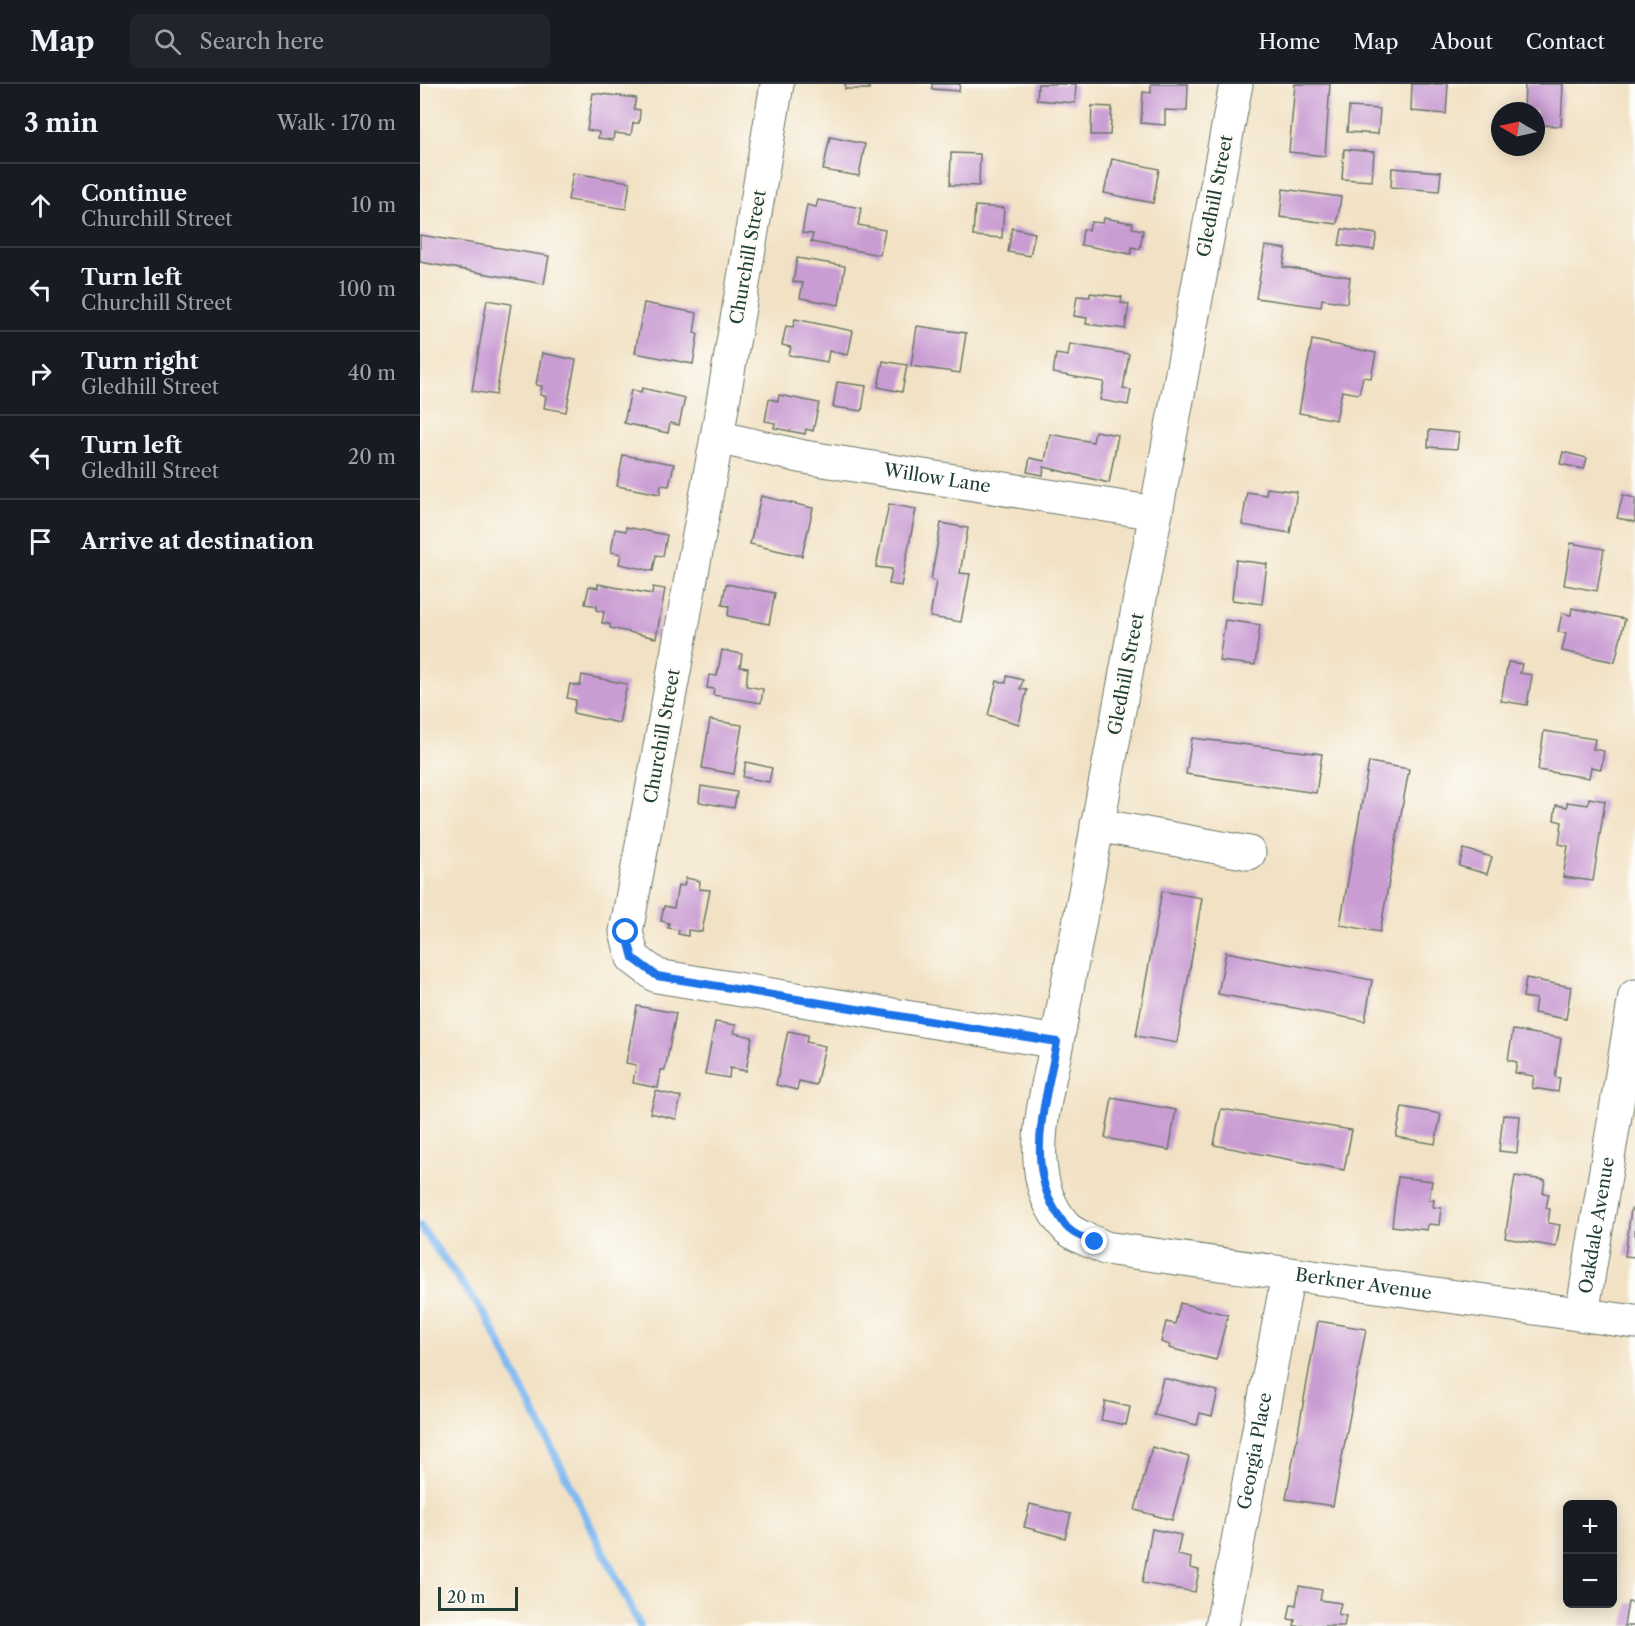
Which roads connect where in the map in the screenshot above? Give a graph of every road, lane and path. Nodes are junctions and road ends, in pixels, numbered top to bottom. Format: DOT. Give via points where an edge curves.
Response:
graph roads {
  1 [pos="777,84"];
  2 [pos="1236,84"];
  3 [pos="717,437"];
  4 [pos="1156,513"];
  5 [pos="1097,825"];
  6 [pos="1249,853"];
  7 [pos="1635,996"];
  8 [pos="1057,1042"];
  9 [pos="1095,1242"];
  10 [pos="1288,1275"];
  11 [pos="1582,1314"];
  12 [pos="1635,1322"];
  13 [pos="1222,1626"];
  1 -- 3 [label="street, Churchill Street"];
  2 -- 4 [label="street, Gledhill Street"];
  3 -- 4 [label="street, Willow Lane" via="804,457"];
  3 -- 8 [label="street, Churchill Street" via="626,932 633,958 657,976"];
  4 -- 5 [label="street, Gledhill Street"];
  5 -- 6 [label="street"];
  5 -- 8 [label="street, Gledhill Street"];
  7 -- 11 [label="street, Oakdale Avenue"];
  8 -- 9 [label="street, Gledhill Street" via="1042,1123 1042,1184 1069,1230"];
  9 -- 10 [label="street, Berkner Avenue" via="1106,1248"];
  10 -- 11 [label="street, Berkner Avenue"];
  10 -- 13 [label="street, Georgia Place"];
  11 -- 12 [label="street, Berkner Avenue"];
}
